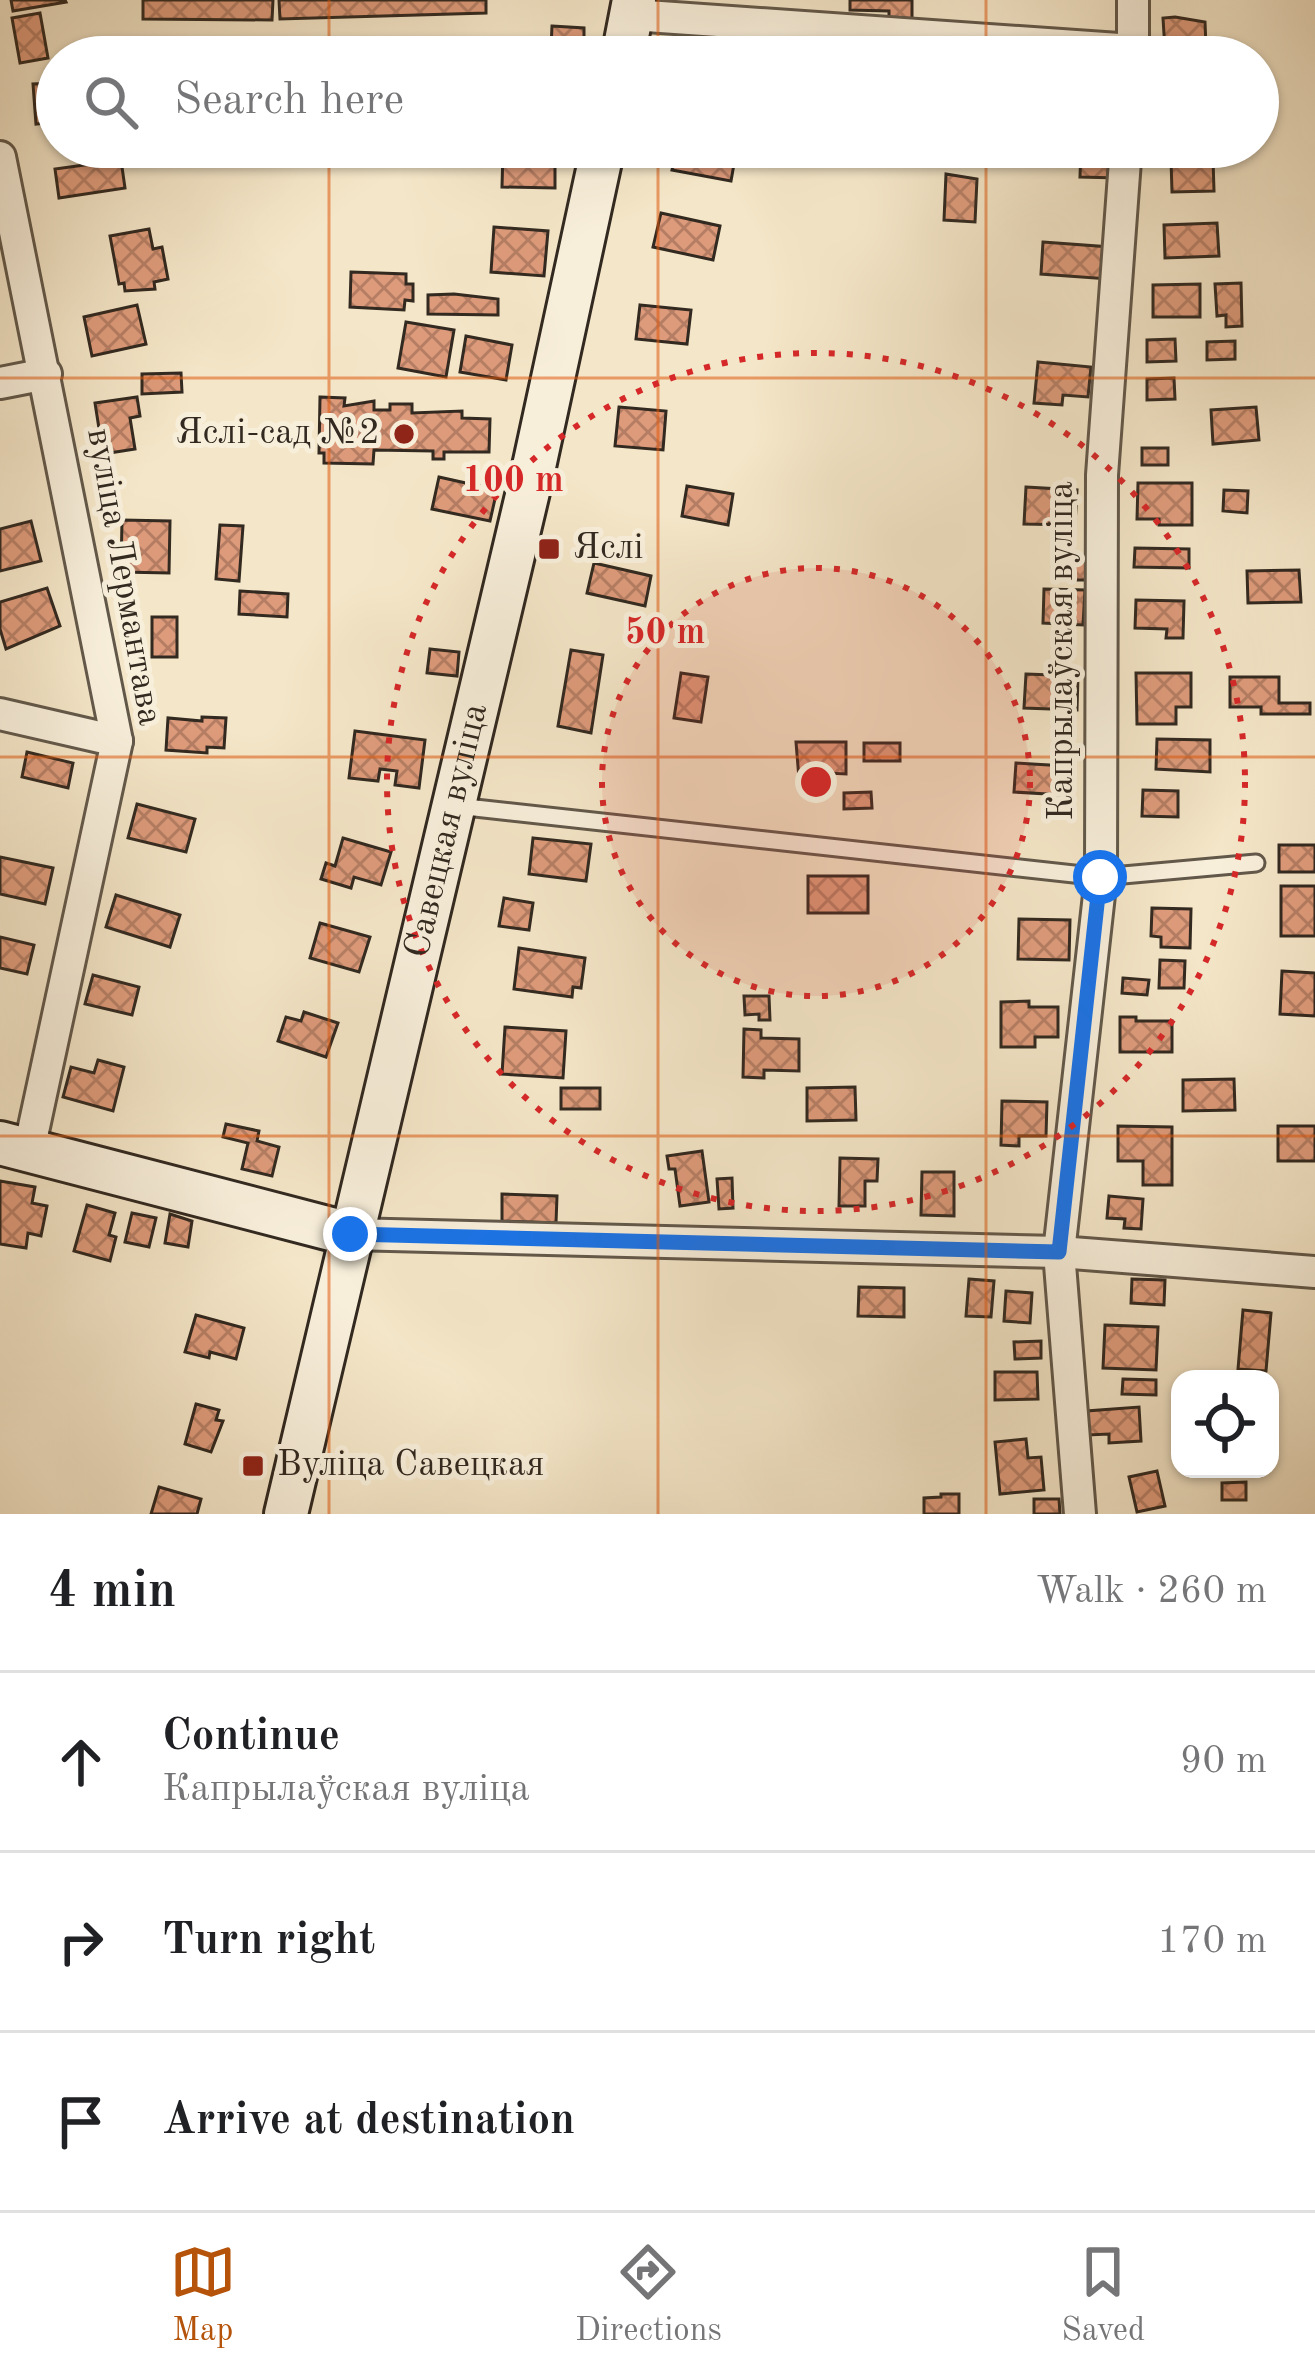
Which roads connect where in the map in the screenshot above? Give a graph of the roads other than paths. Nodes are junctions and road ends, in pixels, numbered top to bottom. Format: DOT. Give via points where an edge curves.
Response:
graph roads {
  1 [pos="1132,0"];
  2 [pos="633,8"];
  3 [pos="944,36"];
  4 [pos="1133,36"];
  5 [pos="0,157"];
  6 [pos="598,168"];
  7 [pos="1124,168"];
  8 [pos="46,374"];
  9 [pos="0,383"];
  10 [pos="0,713"];
  11 [pos="117,741"];
  12 [pos="454,806"];
  13 [pos="1256,863"];
  14 [pos="1100,877"];
  15 [pos="14,1147"];
  16 [pos="350,1234"];
  17 [pos="1059,1252"];
  18 [pos="1315,1272"];
  19 [pos="286,1514"];
  20 [pos="1080,1514"];
  1 -- 4 [label="street"];
  2 -- 3 [label="street"];
  5 -- 8 [label="street, вуліца Лермантава"];
  6 -- 12 [label="main road, Савецкая вуліца"];
  7 -- 14 [label="street, Капрылаўская вуліца" via="1102,476"];
  8 -- 9 [label="street"];
  8 -- 11 [label="street, вуліца Лермантава"];
  10 -- 11 [label="street"];
  11 -- 15 [label="street, вуліца Лермантава"];
  12 -- 14 [label="lane"];
  12 -- 16 [label="main road, Савецкая вуліца"];
  13 -- 14 [label="lane"];
  14 -- 17 [label="street, Капрылаўская вуліца"];
  15 -- 16 [label="main road"];
  16 -- 17 [label="street"];
  16 -- 19 [label="main road, Савецкая вуліца"];
  17 -- 18 [label="street"];
  17 -- 20 [label="street, Капрылаўская вуліца"];
}
